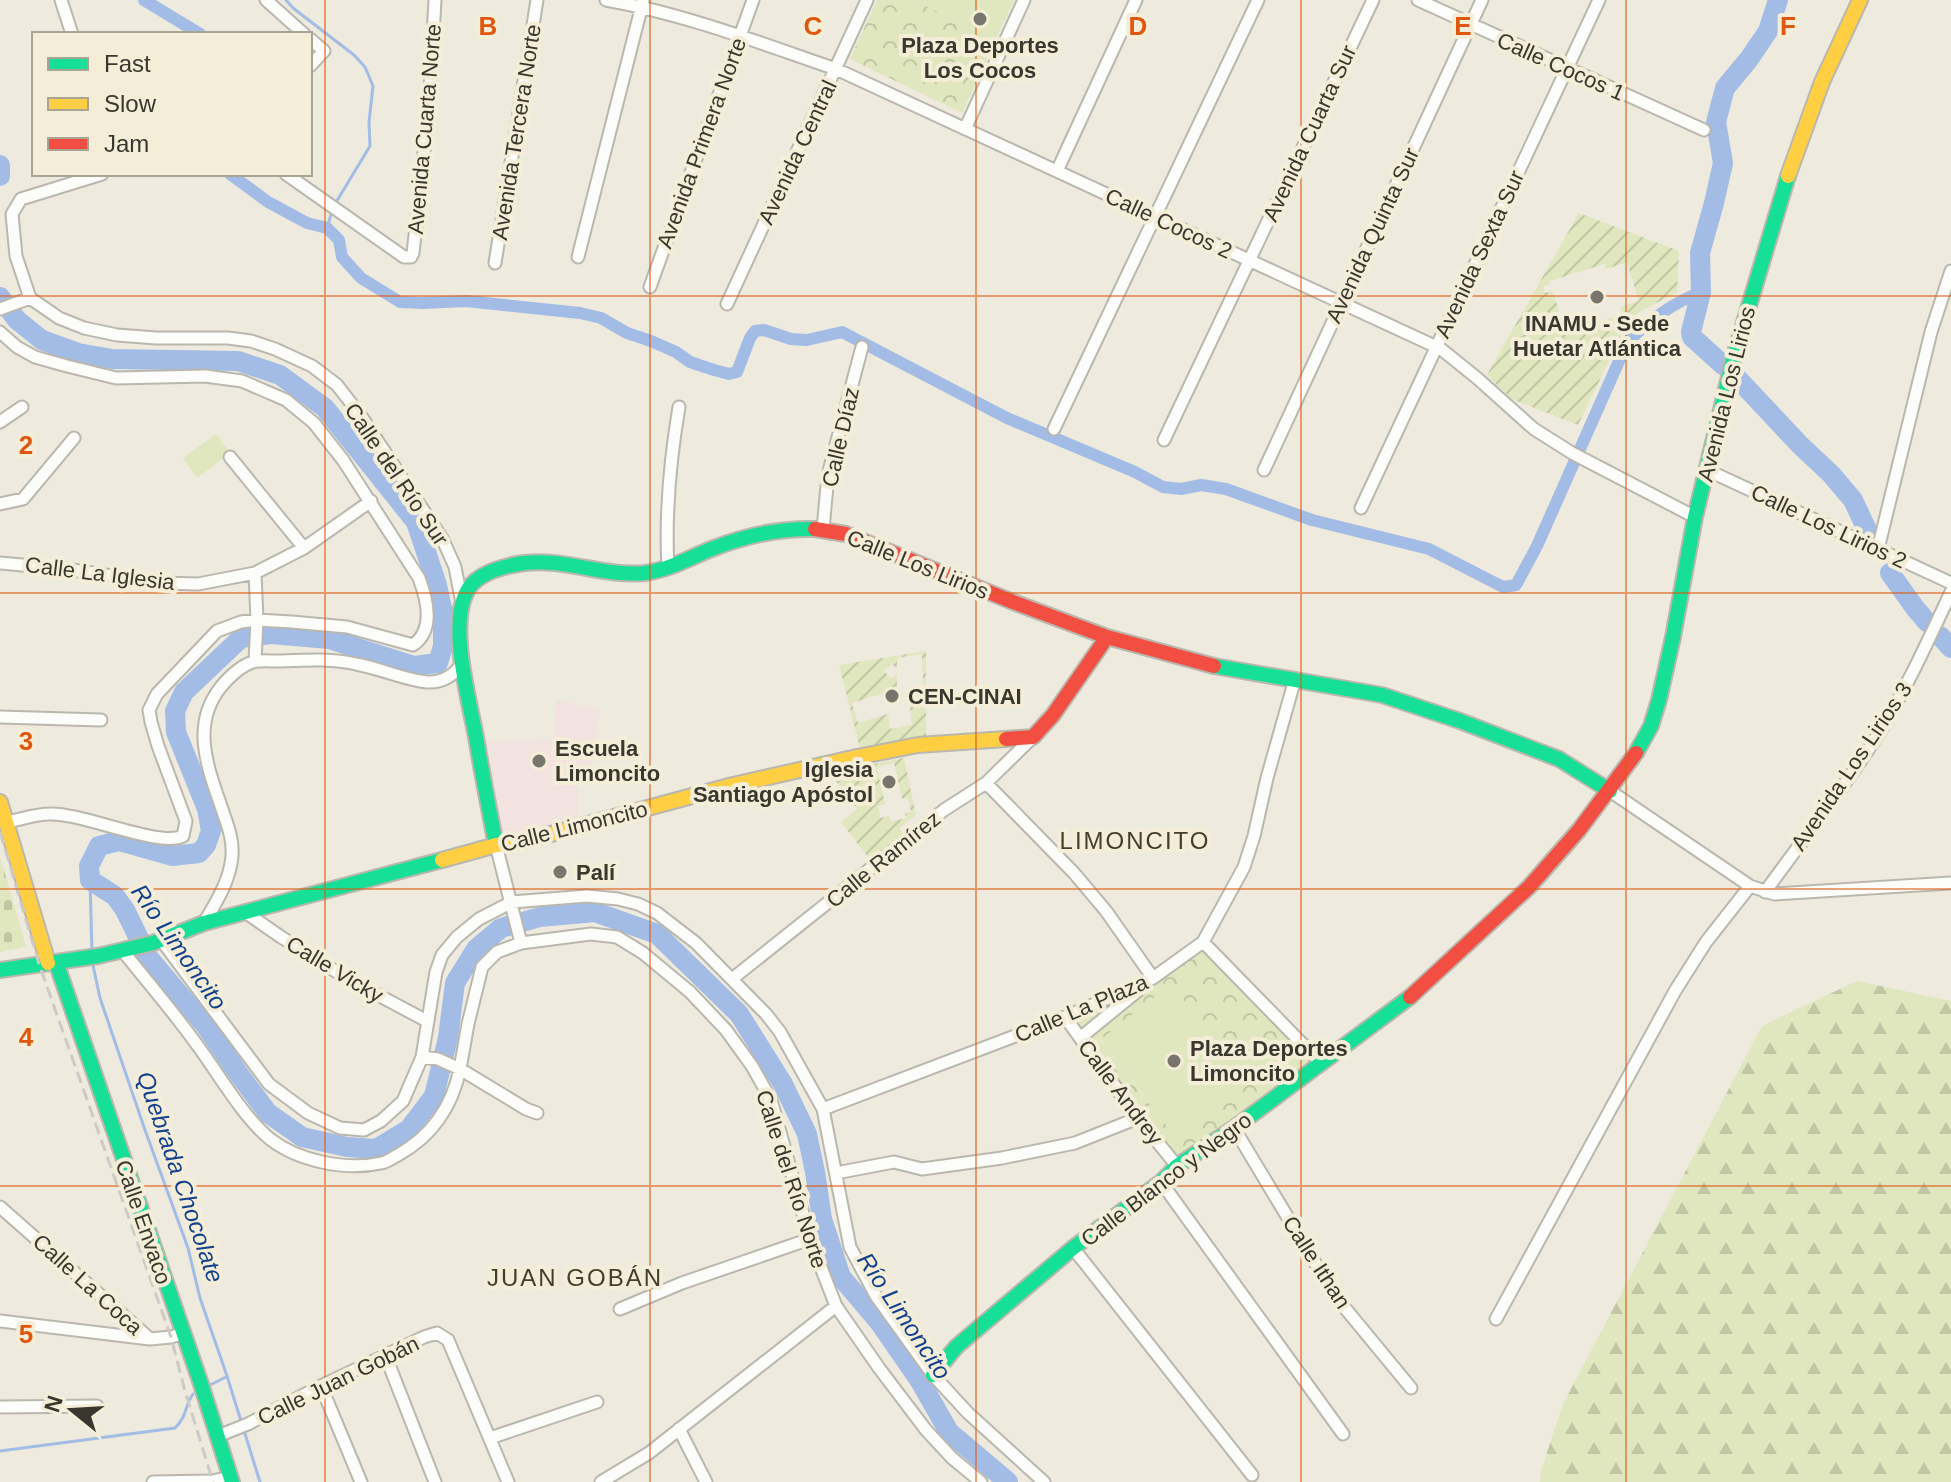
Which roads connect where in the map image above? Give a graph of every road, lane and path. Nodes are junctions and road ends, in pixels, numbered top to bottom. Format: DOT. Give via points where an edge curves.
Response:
graph roads {
  1 [pos="61,0"];
  2 [pos="266,0"];
  3 [pos="286,0"];
  4 [pos="435,0"];
  5 [pos="537,0"];
  6 [pos="606,0"];
  7 [pos="753,0"];
  8 [pos="867,0"];
  9 [pos="1024,0"];
  10 [pos="1136,0"];
  11 [pos="1258,0"];
  12 [pos="1373,0"];
  13 [pos="1418,0"];
  14 [pos="1482,0"];
  15 [pos="1599,0"];
  16 [pos="1860,0"];
  17 [pos="642,3"];
  18 [pos="277,11"];
  19 [pos="1470,25"];
  20 [pos="71,32"];
  21 [pos="302,32"];
  22 [pos="740,36"];
  23 [pos="312,41"];
  24 [pos="312,64"];
  25 [pos="836,69"];
  26 [pos="1567,69"];
  27 [pos="965,129"];
  28 [pos="1704,130"];
  29 [pos="1057,171"];
  30 [pos="96,176"];
  31 [pos="289,176"];
  32 [pos="1156,217"];
  33 [pos="578,257"];
  34 [pos="1249,260"];
  35 [pos="495,263"];
  36 [pos="1951,271"];
  37 [pos="650,287"];
  38 [pos="30,298"];
  39 [pos="1341,303"];
  40 [pos="727,304"];
  41 [pos="0,309"];
  42 [pos="0,332"];
  43 [pos="862,347"];
  44 [pos="1436,347"];
  45 [pos="22,407"];
  46 [pos="679,407"];
  47 [pos="0,422"];
  48 [pos="1054,429"];
  49 [pos="74,438"];
  50 [pos="1164,440"];
  51 [pos="230,457"];
  52 [pos="1264,470"];
  53 [pos="1707,470"];
  54 [pos="371,501"];
  55 [pos="0,504"];
  56 [pos="1361,508"];
  57 [pos="1695,517"];
  58 [pos="823,529"];
  59 [pos="304,548"];
  60 [pos="1878,549"];
  61 [pos="0,563"];
  62 [pos="668,568"];
  63 [pos="255,573"];
  64 [pos="1951,583"];
  65 [pos="1951,592"];
  66 [pos="462,603"];
  67 [pos="257,620"];
  68 [pos="1107,637"];
  69 [pos="255,661"];
  70 [pos="462,663"];
  71 [pos="1295,679"];
  72 [pos="0,717"];
  73 [pos="101,720"];
  74 [pos="1033,737"];
  75 [pos="986,783"];
  76 [pos="1610,791"];
  77 [pos="0,802"];
  78 [pos="6,822"];
  79 [pos="496,845"];
  80 [pos="1951,883"];
  81 [pos="1750,886"];
  82 [pos="1765,892"];
  83 [pos="513,908"];
  84 [pos="245,912"];
  85 [pos="204,923"];
  86 [pos="521,941"];
  87 [pos="157,942"];
  88 [pos="1203,942"];
  89 [pos="126,949"];
  90 [pos="52,962"];
  91 [pos="0,970"];
  92 [pos="1153,978"];
  93 [pos="732,979"];
  94 [pos="1065,1017"];
  95 [pos="427,1021"];
  96 [pos="1080,1038"];
  97 [pos="422,1057"];
  98 [pos="1321,1063"];
  99 [pos="456,1067"];
  100 [pos="823,1109"];
  101 [pos="537,1113"];
  102 [pos="1138,1118"];
  103 [pos="1234,1128"];
  104 [pos="1177,1166"];
  105 [pos="836,1173"];
  106 [pos="1161,1182"];
  107 [pos="0,1207"];
  108 [pos="810,1239"];
  109 [pos="1073,1248"];
  110 [pos="836,1306"];
  111 [pos="620,1309"];
  112 [pos="1496,1319"];
  113 [pos="0,1321"];
  114 [pos="184,1333"];
  115 [pos="150,1339"];
  116 [pos="386,1357"];
  117 [pos="933,1375"];
  118 [pos="321,1386"];
  119 [pos="1411,1388"];
  120 [pos="597,1402"];
  121 [pos="97,1406"];
  122 [pos="0,1407"];
  123 [pos="679,1429"];
  124 [pos="1343,1434"];
  125 [pos="218,1436"];
  126 [pos="490,1438"];
  127 [pos="1252,1475"];
  128 [pos="231,1479"];
  129 [pos="153,1482"];
  130 [pos="361,1482"];
  131 [pos="435,1482"];
  132 [pos="508,1482"];
  133 [pos="601,1482"];
  134 [pos="706,1482"];
  135 [pos="981,1482"];
  136 [pos="1044,1482"];
  1 -- 20 [label="street"];
  2 -- 18 [label="street"];
  3 -- 18 [label="street"];
  4 -- 31 [label="street, Avenida Cuarta Norte" via="411,257"];
  5 -- 35 [label="street, Avenida Tercera Norte"];
  6 -- 17 [label="street, Calle Cocos 2"];
  7 -- 22 [label="street, Avenida Primera Norte"];
  8 -- 25 [label="street, Avenida Central"];
  9 -- 27 [label="street"];
  10 -- 29 [label="street"];
  11 -- 32 [label="street"];
  12 -- 34 [label="street, Avenida Cuarta Sur"];
  13 -- 19 [label="street, Calle Cocos 1"];
  14 -- 19 [label="street, Avenida Quinta Sur"];
  15 -- 26 [label="street, Avenida Sexta Sur"];
  16 -- 53 [label="street, Avenida Los Lirios" via="1799,142 1746,313"];
  17 -- 22 [label="street, Calle Cocos 2"];
  17 -- 33 [label="street"];
  18 -- 21 [label="street"];
  19 -- 26 [label="street, Calle Cocos 1"];
  19 -- 39 [label="street, Avenida Quinta Sur"];
  22 -- 25 [label="street, Calle Cocos 2"];
  22 -- 37 [label="street, Avenida Primera Norte"];
  23 -- 24 [label="street" via="324,51"];
  25 -- 27 [label="street, Calle Cocos 2"];
  25 -- 40 [label="street, Avenida Central"];
  26 -- 28 [label="street, Calle Cocos 1"];
  26 -- 44 [label="street, Avenida Sexta Sur"];
  27 -- 29 [label="street, Calle Cocos 2"];
  29 -- 32 [label="street, Calle Cocos 2"];
  30 -- 38 [label="street" via="21,199 12,214 16,256"];
  32 -- 34 [label="street, Calle Cocos 2"];
  32 -- 48 [label="street"];
  34 -- 39 [label="street, Calle Cocos 2"];
  34 -- 50 [label="street, Avenida Cuarta Sur"];
  36 -- 60 [label="street"];
  38 -- 41 [label="street"];
  38 -- 66 [label="street, Calle del Río Sur" via="84,328 117,335 251,341 312,366 337,385 361,416 443,540"];
  39 -- 44 [label="street, Calle Cocos 2"];
  39 -- 52 [label="street, Avenida Quinta Sur"];
  42 -- 54 [label="street" via="35,357 116,378 205,376 242,381 286,400 314,423"];
  43 -- 58 [label="street, Calle Díaz" via="828,475"];
  44 -- 56 [label="street, Avenida Sexta Sur"];
  44 -- 57 [label="street, Calle Cocos 2" via="1534,429"];
  45 -- 47 [label="street"];
  46 -- 62 [label="street" via="669,475"];
  49 -- 55 [label="street" via="23,499"];
  51 -- 59 [label="street"];
  53 -- 57 [label="street, Avenida Los Lirios"];
  53 -- 60 [label="street, Calle Los Lirios 2"];
  54 -- 59 [label="street, Calle La Iglesia"];
  54 -- 67 [label="street" via="426,596 420,640 413,645 347,627"];
  57 -- 76 [label="street, Avenida Los Lirios" via="1651,726"];
  58 -- 62 [label="street, Calle Los Lirios" via="748,538"];
  58 -- 68 [label="street, Calle Los Lirios"];
  59 -- 63 [label="street, Calle La Iglesia"];
  60 -- 64 [label="street, Calle Los Lirios 2"];
  61 -- 63 [label="street, Calle La Iglesia" via="160,583 198,584"];
  62 -- 66 [label="street, Calle Los Lirios" via="620,574 525,563 487,574 467,589"];
  63 -- 67 [label="street"];
  65 -- 82 [label="street, Avenida Los Lirios 3" via="1913,675 1874,741"];
  66 -- 70 [label="street"];
  67 -- 69 [label="street"];
  67 -- 78 [label="street" via="217,631 157,694 149,710 186,821 183,836 149,836 50,814"];
  68 -- 71 [label="street, Calle Los Lirios" via="1225,669"];
  68 -- 74 [label="street"];
  69 -- 70 [label="street" via="355,663 429,683 446,679"];
  69 -- 85 [label="street" via="238,669 220,688 203,725 208,767 232,837 226,884"];
  70 -- 79 [label="street"];
  71 -- 76 [label="street, Calle Los Lirios" via="1382,695 1460,721 1559,759"];
  71 -- 88 [label="street, Calle La Plaza" via="1244,867"];
  72 -- 73 [label="street"];
  74 -- 75 [label="street, Calle Ramírez"];
  74 -- 79 [label="street, Calle Limoncito" via="918,745 857,757"];
  75 -- 92 [label="street" via="1074,873"];
  75 -- 93 [label="street, Calle Ramírez" via="944,810"];
  76 -- 81 [label="street"];
  76 -- 98 [label="street, Calle Blanco y Negro" via="1529,887 1405,1001"];
  77 -- 78 [label="street, Calle Envaco"];
  78 -- 90 [label="street, Calle Envaco"];
  79 -- 83 [label="street"];
  79 -- 84 [label="street, Calle Limoncito"];
  80 -- 82 [label="street"];
  81 -- 82 [label="street"];
  81 -- 112 [label="street" via="1675,991"];
  83 -- 86 [label="street"];
  83 -- 93 [label="street" via="587,896 638,904 696,943"];
  83 -- 95 [label="street" via="479,919 442,955"];
  84 -- 85 [label="street, Calle Limoncito"];
  84 -- 95 [label="street, Calle Vicky" via="348,979"];
  85 -- 87 [label="street, Calle Limoncito"];
  86 -- 99 [label="street, Calle del Río Norte" via="497,952 482,967"];
  86 -- 108 [label="street, Calle del Río Norte" via="591,934 617,937 690,992 726,1030 771,1100"];
  87 -- 89 [label="street, Calle Limoncito"];
  87 -- 97 [label="street" via="269,1084 308,1113 340,1128 364,1130 381,1121 403,1101"];
  88 -- 92 [label="street, Calle La Plaza"];
  88 -- 98 [label="street"];
  89 -- 90 [label="street, Calle Limoncito"];
  89 -- 99 [label="street, Calle del Río Norte" via="243,1109 270,1139 297,1155 352,1166 383,1163 414,1146 432,1129 455,1091"];
  90 -- 91 [label="street, Calle Limoncito"];
  90 -- 114 [label="street, Calle Envaco"];
  92 -- 94 [label="street, Calle La Plaza"];
  92 -- 96 [label="street"];
  93 -- 100 [label="street" via="780,1032"];
  94 -- 96 [label="street, Calle Andrey"];
  94 -- 100 [label="street, Calle La Plaza"];
  95 -- 97 [label="street"];
  96 -- 102 [label="street, Calle Andrey"];
  97 -- 99 [label="street"];
  98 -- 103 [label="street, Calle Blanco y Negro"];
  99 -- 101 [label="street"];
  100 -- 105 [label="street"];
  102 -- 104 [label="street, Calle Andrey"];
  102 -- 105 [label="street" via="1075,1143 1002,1158 922,1169 894,1162"];
  103 -- 104 [label="street, Calle Blanco y Negro"];
  103 -- 119 [label="street, Calle Ithan" via="1335,1296"];
  104 -- 106 [label="street, Calle Blanco y Negro"];
  105 -- 117 [label="street" via="850,1247 876,1296"];
  106 -- 109 [label="street, Calle Blanco y Negro"];
  106 -- 124 [label="street"];
  107 -- 115 [label="street, Calle La Coca"];
  108 -- 110 [label="street, Calle del Río Norte"];
  108 -- 111 [label="street"];
  109 -- 117 [label="street, Calle Blanco y Negro" via="957,1346"];
  109 -- 127 [label="street"];
  110 -- 123 [label="street"];
  110 -- 135 [label="street, Calle del Río Norte" via="926,1430"];
  113 -- 115 [label="street"];
  114 -- 115 [label="street, Calle La Coca"];
  114 -- 125 [label="street, Calle Envaco"];
  116 -- 118 [label="street, Calle Juan Gobán"];
  116 -- 126 [label="street, Calle Juan Gobán" via="437,1333 448,1340"];
  116 -- 131 [label="street"];
  117 -- 136 [label="street"];
  118 -- 125 [label="street, Calle Juan Gobán"];
  118 -- 130 [label="street"];
  120 -- 126 [label="street"];
  121 -- 122 [label="street"];
  123 -- 133 [label="street"];
  123 -- 134 [label="street"];
  125 -- 128 [label="street, Calle Envaco"];
  126 -- 132 [label="street, Calle Juan Gobán"];
  128 -- 129 [label="street"];
}
